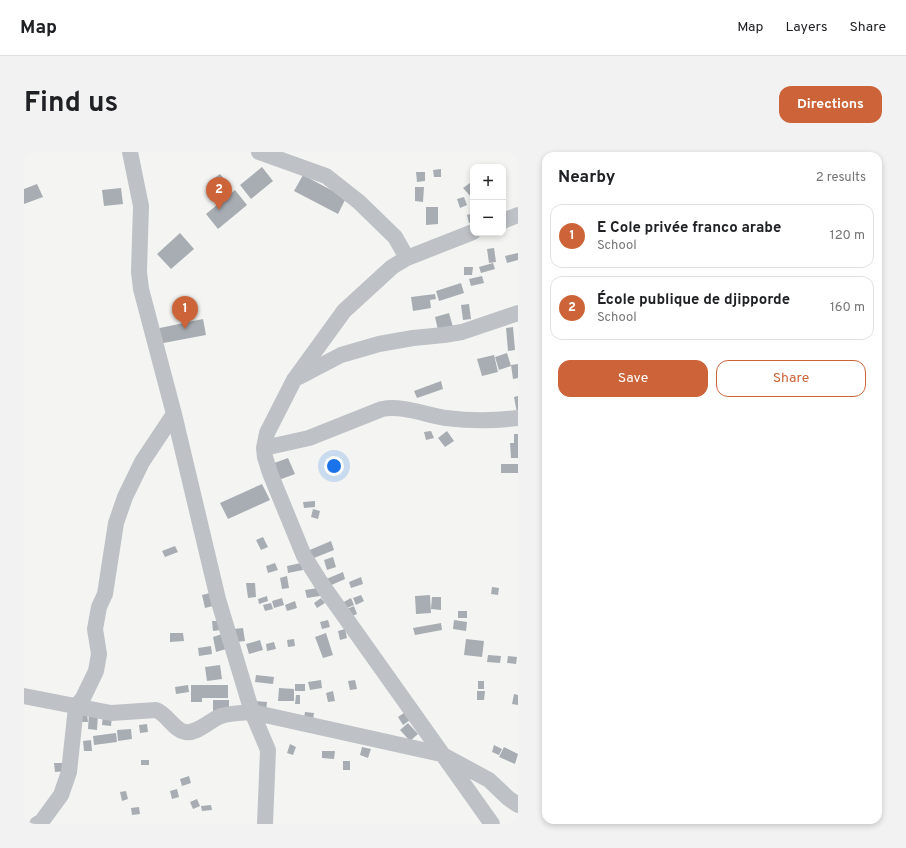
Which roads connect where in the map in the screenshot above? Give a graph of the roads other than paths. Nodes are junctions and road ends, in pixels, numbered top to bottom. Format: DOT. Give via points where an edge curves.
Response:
graph roads {
  1 [pos="130,152"];
  2 [pos="259,152"];
  3 [pos="518,215"];
  4 [pos="506,220"];
  5 [pos="470,233"];
  6 [pos="407,258"];
  7 [pos="518,313"];
  8 [pos="294,380"];
  9 [pos="174,414"];
  10 [pos="518,418"];
  11 [pos="264,448"];
  12 [pos="24,696"];
  13 [pos="76,706"];
  14 [pos="252,712"];
  15 [pos="441,754"];
  16 [pos="518,805"];
  17 [pos="40,823"];
  18 [pos="264,824"];
  19 [pos="492,824"];
  1 -- 9 [label="street" via="141,206 141,289"];
  2 -- 6 [label="street" via="326,176 359,202 395,237"];
  3 -- 4 [label="street"];
  5 -- 6 [label="street"];
  6 -- 8 [label="street" via="392,267 344,311"];
  7 -- 8 [label="street" via="462,332 379,344 341,355"];
  8 -- 11 [label="street" via="267,433"];
  9 -- 13 [label="street" via="142,462 116,523 105,594 94,629 99,654 96,671"];
  9 -- 14 [label="street" via="218,599"];
  10 -- 11 [label="street" via="491,421 447,418 388,408 309,438"];
  11 -- 15 [label="street" via="270,473 304,556"];
  12 -- 13 [label="street"];
  13 -- 14 [label="street" via="111,713 156,710 185,732 196,730 220,716"];
  13 -- 17 [label="street" via="69,772 61,795"];
  14 -- 15 [label="street"];
  14 -- 18 [label="street" via="268,750"];
  15 -- 16 [label="street" via="489,780"];
  15 -- 19 [label="street"];
}
